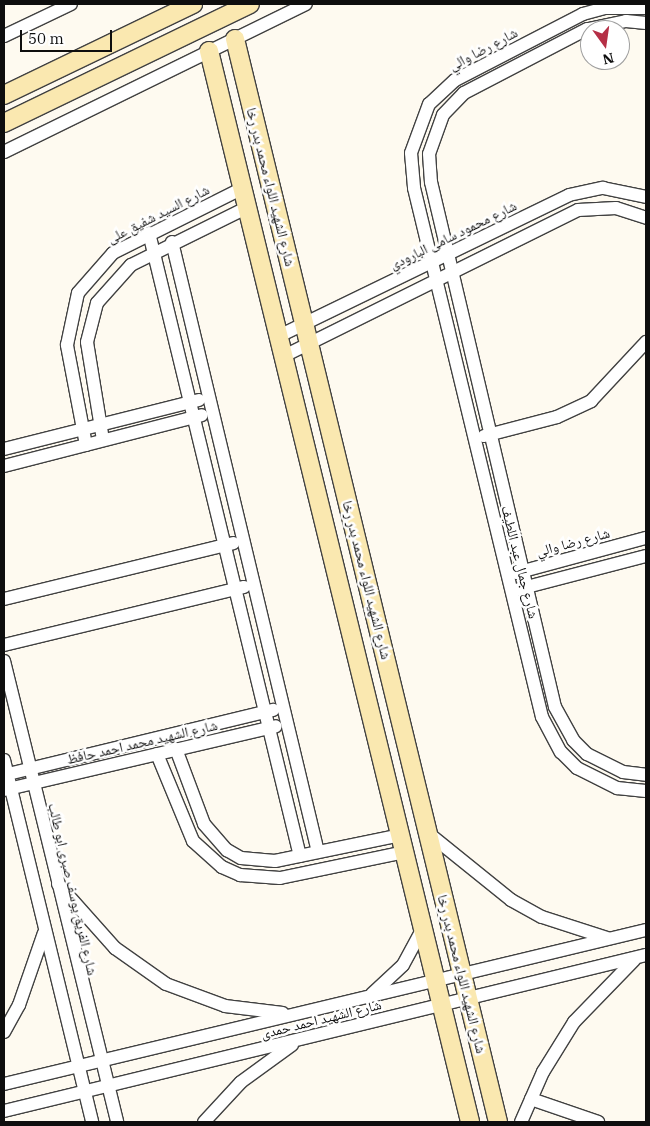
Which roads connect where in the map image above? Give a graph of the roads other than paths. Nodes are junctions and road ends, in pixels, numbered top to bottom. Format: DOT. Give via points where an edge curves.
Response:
graph roads {
  1 [pos="71,4"];
  2 [pos="193,4"];
  3 [pos="250,4"];
  4 [pos="306,4"];
  5 [pos="174,8"];
  6 [pos="646,8"];
  7 [pos="646,23"];
  8 [pos="4,36"];
  9 [pos="235,38"];
  10 [pos="209,51"];
  11 [pos="498,58"];
  12 [pos="507,71"];
  13 [pos="4,95"];
  14 [pos="4,123"];
  15 [pos="18,145"];
  16 [pos="4,152"];
  17 [pos="4,163"];
  18 [pos="243,188"];
  19 [pos="646,197"];
  20 [pos="248,207"];
  21 [pos="646,218"];
  22 [pos="149,232"];
  23 [pos="172,242"];
  24 [pos="155,250"];
  25 [pos="448,255"];
  26 [pos="432,263"];
  27 [pos="452,272"];
  28 [pos="436,281"];
  29 [pos="305,324"];
  30 [pos="279,336"];
  31 [pos="646,342"];
  32 [pos="309,343"];
  33 [pos="284,356"];
  34 [pos="209,398"];
  35 [pos="191,402"];
  36 [pos="212,413"];
  37 [pos="195,417"];
  38 [pos="100,425"];
  39 [pos="83,429"];
  40 [pos="491,434"];
  41 [pos="475,438"];
  42 [pos="104,440"];
  43 [pos="86,445"];
  44 [pos="4,450"];
  45 [pos="4,466"];
  46 [pos="646,538"];
  47 [pos="243,540"];
  48 [pos="226,545"];
  49 [pos="646,556"];
  50 [pos="523,571"];
  51 [pos="508,575"];
  52 [pos="254,584"];
  53 [pos="527,586"];
  54 [pos="236,589"];
  55 [pos="511,590"];
  56 [pos="4,599"];
  57 [pos="4,645"];
  58 [pos="4,661"];
  59 [pos="283,708"];
  60 [pos="266,712"];
  61 [pos="287,723"];
  62 [pos="269,727"];
  63 [pos="176,749"];
  64 [pos="157,754"];
  65 [pos="4,760"];
  66 [pos="29,769"];
  67 [pos="5,775"];
  68 [pos="646,775"];
  69 [pos="33,783"];
  70 [pos="7,790"];
  71 [pos="646,791"];
  72 [pos="428,833"];
  73 [pos="400,835"];
  74 [pos="318,852"];
  75 [pos="404,852"];
  76 [pos="300,856"];
  77 [pos="57,882"];
  78 [pos="423,928"];
  79 [pos="646,930"];
  80 [pos="44,933"];
  81 [pos="610,939"];
  82 [pos="641,957"];
  83 [pos="462,975"];
  84 [pos="436,982"];
  85 [pos="365,998"];
  86 [pos="468,999"];
  87 [pos="441,1005"];
  88 [pos="296,1014"];
  89 [pos="4,1032"];
  90 [pos="301,1039"];
  91 [pos="100,1060"];
  92 [pos="76,1066"];
  93 [pos="4,1084"];
  94 [pos="108,1086"];
  95 [pos="84,1092"];
  96 [pos="530,1099"];
  97 [pos="4,1111"];
  98 [pos="92,1122"];
  99 [pos="117,1122"];
  100 [pos="204,1122"];
  101 [pos="470,1122"];
  102 [pos="498,1122"];
  103 [pos="521,1122"];
  104 [pos="598,1122"];
  1 -- 8 [label="street"];
  2 -- 5 [label="street"];
  3 -- 14 [label="street"];
  4 -- 9 [label="street"];
  5 -- 13 [label="street"];
  6 -- 11 [label="street, شارع رضا والي" via="605,8 583,14"];
  7 -- 12 [label="street" via="626,21 587,29"];
  9 -- 10 [label="street"];
  9 -- 29 [label="street, شارع الشهيد اللواء محمد بدر رخا"];
  10 -- 15 [label="street"];
  10 -- 18 [label="street, شارع الشهيد اللواء محمد بدر رخا"];
  11 -- 12 [label="street"];
  11 -- 26 [label="street, شارع رضا والي" via="441,91 414,136 411,171"];
  12 -- 25 [label="street" via="452,104 431,140 429,168"];
  15 -- 16 [label="street"];
  15 -- 17 [label="street"];
  18 -- 20 [label="street, شارع الشهيد اللواء محمد بدر رخا"];
  18 -- 22 [label="street, شارع السيد شفيق على"];
  19 -- 25 [label="street, شارع محمود سامى البارودي" via="620,189 586,190"];
  20 -- 23 [label="street"];
  20 -- 30 [label="street, شارع الشهيد اللواء محمد بدر رخا"];
  21 -- 27 [label="street" via="616,208 578,210"];
  22 -- 24 [label="street"];
  22 -- 39 [label="street, شارع السيد شفيق على" via="99,265 71,310 67,345"];
  23 -- 24 [label="street"];
  23 -- 34 [label="street"];
  24 -- 35 [label="street"];
  24 -- 38 [label="street" via="115,278 90,322 88,363"];
  25 -- 26 [label="street, شارع محمود سامى البارودي"];
  25 -- 27 [label="street"];
  26 -- 28 [label="street, شارع رضا والي"];
  26 -- 29 [label="street, شارع محمود سامى البارودي"];
  27 -- 28 [label="street"];
  27 -- 40 [label="street, شارع جمال عبد اللطيف"];
  28 -- 32 [label="street"];
  28 -- 41 [label="street, شارع جمال عبد اللطيف"];
  29 -- 30 [label="street, شارع محمود سامى البارودي"];
  29 -- 32 [label="street, شارع الشهيد اللواء محمد بدر رخا"];
  30 -- 33 [label="street, شارع الشهيد اللواء محمد بدر رخا"];
  31 -- 40 [label="street" via="591,401 557,417"];
  32 -- 33 [label="street"];
  32 -- 72 [label="street, شارع الشهيد اللواء محمد بدر رخا"];
  33 -- 73 [label="street, شارع الشهيد اللواء محمد بدر رخا"];
  34 -- 35 [label="street"];
  34 -- 36 [label="street"];
  35 -- 37 [label="street"];
  35 -- 38 [label="street"];
  36 -- 37 [label="street"];
  36 -- 47 [label="street"];
  37 -- 42 [label="street"];
  37 -- 48 [label="street"];
  38 -- 39 [label="street"];
  38 -- 42 [label="street"];
  39 -- 43 [label="street, شارع السيد شفيق على"];
  39 -- 44 [label="street"];
  40 -- 41 [label="street"];
  40 -- 50 [label="street, شارع جمال عبد اللطيف"];
  41 -- 51 [label="street, شارع جمال عبد اللطيف"];
  42 -- 43 [label="street"];
  43 -- 45 [label="street"];
  46 -- 50 [label="street, شارع رضا والي"];
  47 -- 48 [label="street"];
  47 -- 52 [label="street"];
  48 -- 54 [label="street"];
  48 -- 56 [label="street"];
  49 -- 53 [label="street"];
  50 -- 51 [label="street, شارع رضا والي"];
  50 -- 53 [label="street, شارع جمال عبد اللطيف"];
  51 -- 55 [label="street, شارع جمال عبد اللطيف"];
  52 -- 54 [label="street"];
  52 -- 59 [label="street"];
  53 -- 55 [label="street"];
  53 -- 68 [label="street, شارع جمال عبد اللطيف" via="562,723 573,740 604,765"];
  54 -- 57 [label="street"];
  54 -- 60 [label="street"];
  55 -- 71 [label="street, شارع جمال عبد اللطيف" via="542,717 561,752 596,780"];
  58 -- 66 [label="street, شارع الفريق يوسف صبرى ابو طالب"];
  59 -- 60 [label="street, شارع الشهيد محمد احمد حافظ"];
  59 -- 61 [label="street"];
  60 -- 62 [label="street"];
  60 -- 66 [label="street, شارع الشهيد محمد احمد حافظ"];
  61 -- 62 [label="street, شارع الشهيد محمد احمد حافظ"];
  61 -- 74 [label="street"];
  62 -- 63 [label="street, شارع الشهيد محمد احمد حافظ"];
  62 -- 76 [label="street"];
  63 -- 64 [label="street, شارع الشهيد محمد احمد حافظ"];
  63 -- 76 [label="street" via="204,824 227,850 257,862"];
  64 -- 69 [label="street, شارع الشهيد محمد احمد حافظ"];
  64 -- 75 [label="street" via="193,841 222,867 240,875 280,878"];
  65 -- 67 [label="street"];
  66 -- 67 [label="street, شارع الشهيد محمد احمد حافظ"];
  66 -- 69 [label="street, شارع الفريق يوسف صبرى ابو طالب"];
  67 -- 70 [label="street"];
  69 -- 70 [label="street, شارع الشهيد محمد احمد حافظ"];
  69 -- 77 [label="street, شارع الفريق يوسف صبرى ابو طالب"];
  70 -- 80 [label="street"];
  72 -- 81 [label="street" via="511,900 559,923"];
  72 -- 83 [label="street, شارع الشهيد اللواء محمد بدر رخا"];
  73 -- 74 [label="street"];
  73 -- 75 [label="street, شارع الشهيد اللواء محمد بدر رخا"];
  74 -- 76 [label="street"];
  75 -- 78 [label="street, شارع الشهيد اللواء محمد بدر رخا"];
  77 -- 88 [label="street" via="115,948 166,984 224,1006"];
  77 -- 91 [label="street, شارع الفريق يوسف صبرى ابو طالب"];
  78 -- 84 [label="street, شارع الشهيد اللواء محمد بدر رخا"];
  78 -- 85 [label="street" via="403,965"];
  79 -- 81 [label="street, شارع الشهيد احمد حمدى"];
  80 -- 89 [label="street" via="19,1004"];
  80 -- 92 [label="street"];
  81 -- 83 [label="street, شارع الشهيد احمد حمدى"];
  82 -- 86 [label="street, شارع الشهيد احمد حمدى"];
  82 -- 96 [label="street" via="574,1022"];
  83 -- 84 [label="street, شارع الشهيد احمد حمدى"];
  83 -- 86 [label="street, شارع الشهيد اللواء محمد بدر رخا"];
  84 -- 85 [label="street, شارع الشهيد احمد حمدى"];
  84 -- 87 [label="street, شارع الشهيد اللواء محمد بدر رخا"];
  85 -- 88 [label="street, شارع الشهيد احمد حمدى"];
  86 -- 87 [label="street, شارع الشهيد احمد حمدى"];
  86 -- 102 [label="street, شارع الشهيد اللواء محمد بدر رخا"];
  87 -- 90 [label="street, شارع الشهيد احمد حمدى"];
  87 -- 101 [label="street, شارع الشهيد اللواء محمد بدر رخا"];
  88 -- 91 [label="street, شارع الشهيد احمد حمدى"];
  90 -- 94 [label="street, شارع الشهيد احمد حمدى"];
  90 -- 100 [label="street" via="241,1082"];
  91 -- 92 [label="street, شارع الشهيد احمد حمدى"];
  91 -- 94 [label="street, شارع الفريق يوسف صبرى ابو طالب"];
  92 -- 93 [label="street, شارع الشهيد احمد حمدى"];
  92 -- 95 [label="street"];
  94 -- 95 [label="street, شارع الشهيد احمد حمدى"];
  94 -- 99 [label="street, شارع الفريق يوسف صبرى ابو طالب"];
  95 -- 97 [label="street, شارع الشهيد احمد حمدى"];
  95 -- 98 [label="street"];
  96 -- 103 [label="street"];
  96 -- 104 [label="street"];
}
